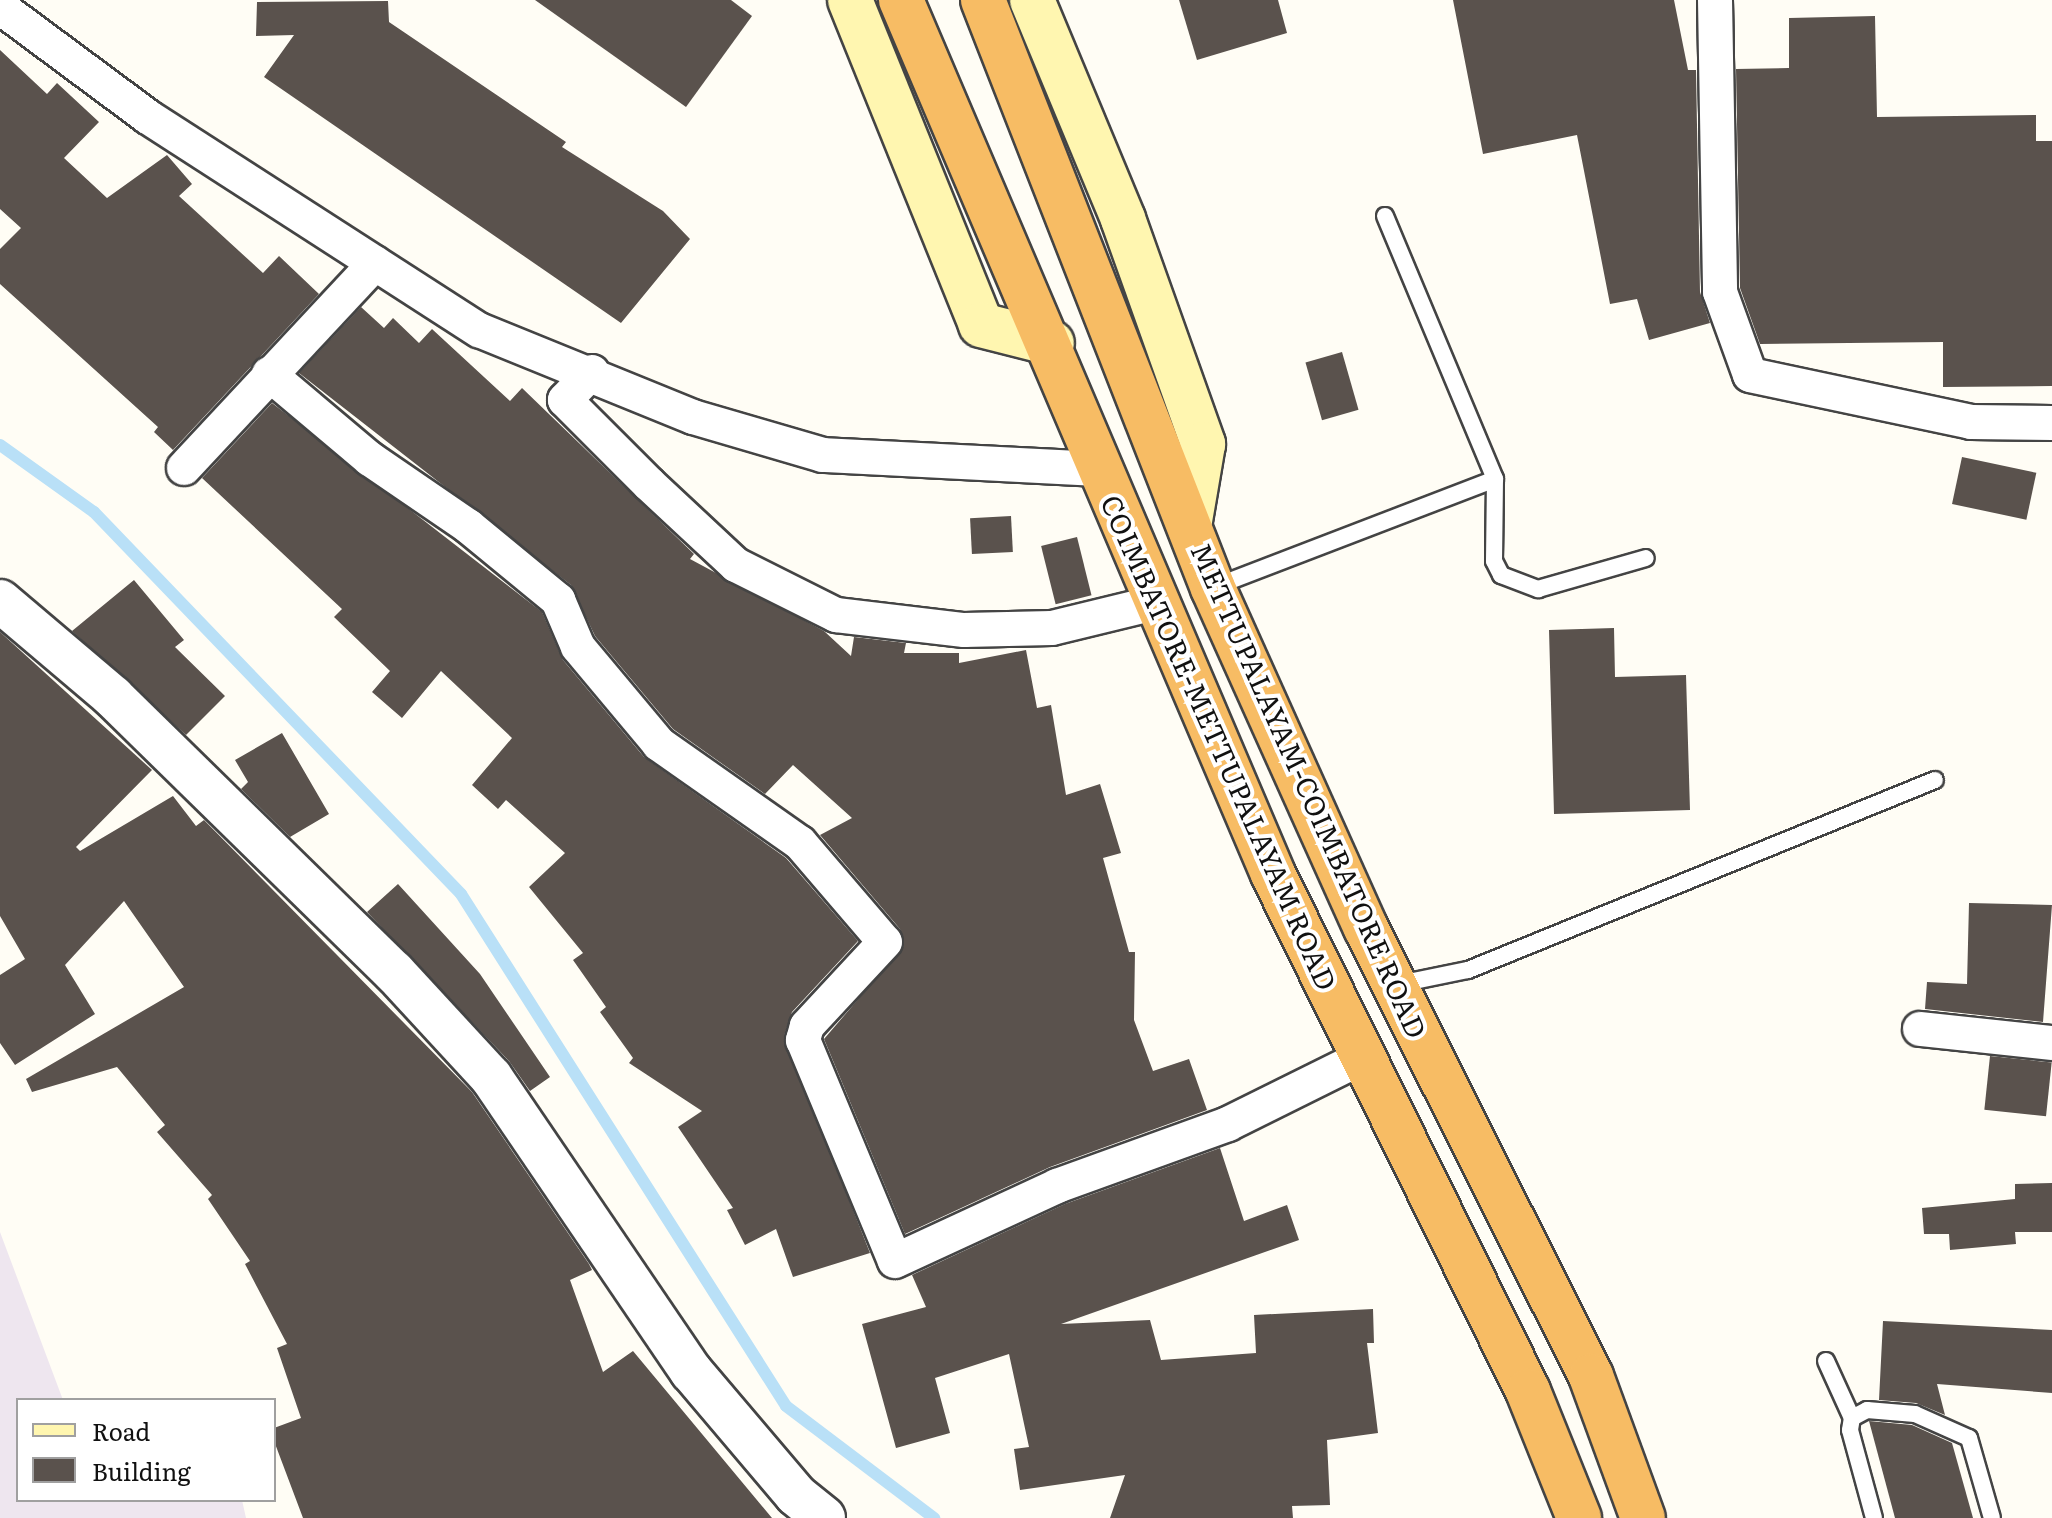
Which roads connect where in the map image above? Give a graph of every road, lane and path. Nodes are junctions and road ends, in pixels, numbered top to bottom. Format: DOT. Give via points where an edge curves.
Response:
graph roads {
  1 [pos="850,0"];
  2 [pos="901,0"];
  3 [pos="983,0"];
  4 [pos="1032,0"];
  5 [pos="1715,0"];
  6 [pos="0,7"];
  7 [pos="1385,216"];
  8 [pos="375,263"];
  9 [pos="1052,343"];
  10 [pos="592,372"];
  11 [pos="269,374"];
  12 [pos="2052,423"];
  13 [pos="184,468"];
  14 [pos="1101,469"];
  15 [pos="1495,479"];
  16 [pos="1190,521"];
  17 [pos="1646,558"];
  18 [pos="1213,588"];
  19 [pos="0,601"];
  20 [pos="1159,602"];
  21 [pos="1935,780"];
  22 [pos="1331,848"];
  23 [pos="1273,874"];
  24 [pos="1366,928"];
  25 [pos="1310,955"];
  26 [pos="1397,985"];
  27 [pos="1920,1029"];
  28 [pos="2052,1043"];
  29 [pos="1361,1058"];
  30 [pos="1826,1361"];
  31 [pos="1852,1418"];
  32 [pos="824,1518"];
  33 [pos="1579,1518"];
  34 [pos="1643,1518"];
  35 [pos="1874,1518"];
  36 [pos="1992,1518"];
  1 -- 9 [label="main road" via="981,325"];
  2 -- 9 [label="highway, COIMBATORE-METTUPALAYAM ROAD"];
  3 -- 16 [label="highway"];
  4 -- 16 [label="main road, METTUPALAYAM-COIMBATORE ROAD" via="1123,219 1203,444"];
  5 -- 12 [label="street" via="1720,292 1750,375 1971,422"];
  6 -- 8 [label="street" via="148,117"];
  7 -- 15 [label="lane"];
  8 -- 10 [label="street" via="479,330"];
  8 -- 11 [label="street"];
  9 -- 14 [label="highway, COIMBATORE-METTUPALAYAM ROAD"];
  10 -- 14 [label="street" via="693,417 823,455"];
  10 -- 20 [label="street" via="565,400 649,484 736,565 836,615 964,630 1052,628"];
  11 -- 13 [label="street"];
  11 -- 29 [label="street" via="370,459 468,526 558,600 578,647 659,744 800,843 885,942 807,1026 803,1040 895,1261 1057,1186 1228,1124"];
  14 -- 20 [label="highway, COIMBATORE-METTUPALAYAM ROAD"];
  15 -- 17 [label="lane" via="1494,561 1515,586 1538,589"];
  15 -- 18 [label="lane"];
  16 -- 18 [label="highway, METTUPALAYAM-COIMBATORE ROAD"];
  18 -- 22 [label="highway, METTUPALAYAM-COIMBATORE ROAD"];
  19 -- 32 [label="street" via="147,730 394,972 491,1077 691,1371 796,1495"];
  20 -- 23 [label="highway, COIMBATORE-METTUPALAYAM ROAD"];
  21 -- 26 [label="lane" via="1482,965"];
  22 -- 23 [label="highway"];
  22 -- 24 [label="highway, METTUPALAYAM-COIMBATORE ROAD"];
  23 -- 25 [label="highway, COIMBATORE-METTUPALAYAM ROAD"];
  24 -- 25 [label="highway"];
  24 -- 26 [label="highway, METTUPALAYAM-COIMBATORE ROAD"];
  25 -- 29 [label="highway, COIMBATORE-METTUPALAYAM ROAD"];
  26 -- 34 [label="highway, METTUPALAYAM-COIMBATORE ROAD" via="1591,1376"];
  27 -- 28 [label="street"];
  29 -- 33 [label="highway, COIMBATORE-METTUPALAYAM ROAD" via="1528,1391"];
  30 -- 31 [label="lane"];
  31 -- 35 [label="lane"];
  31 -- 36 [label="lane" via="1867,1410 1915,1414 1969,1438"];
}
